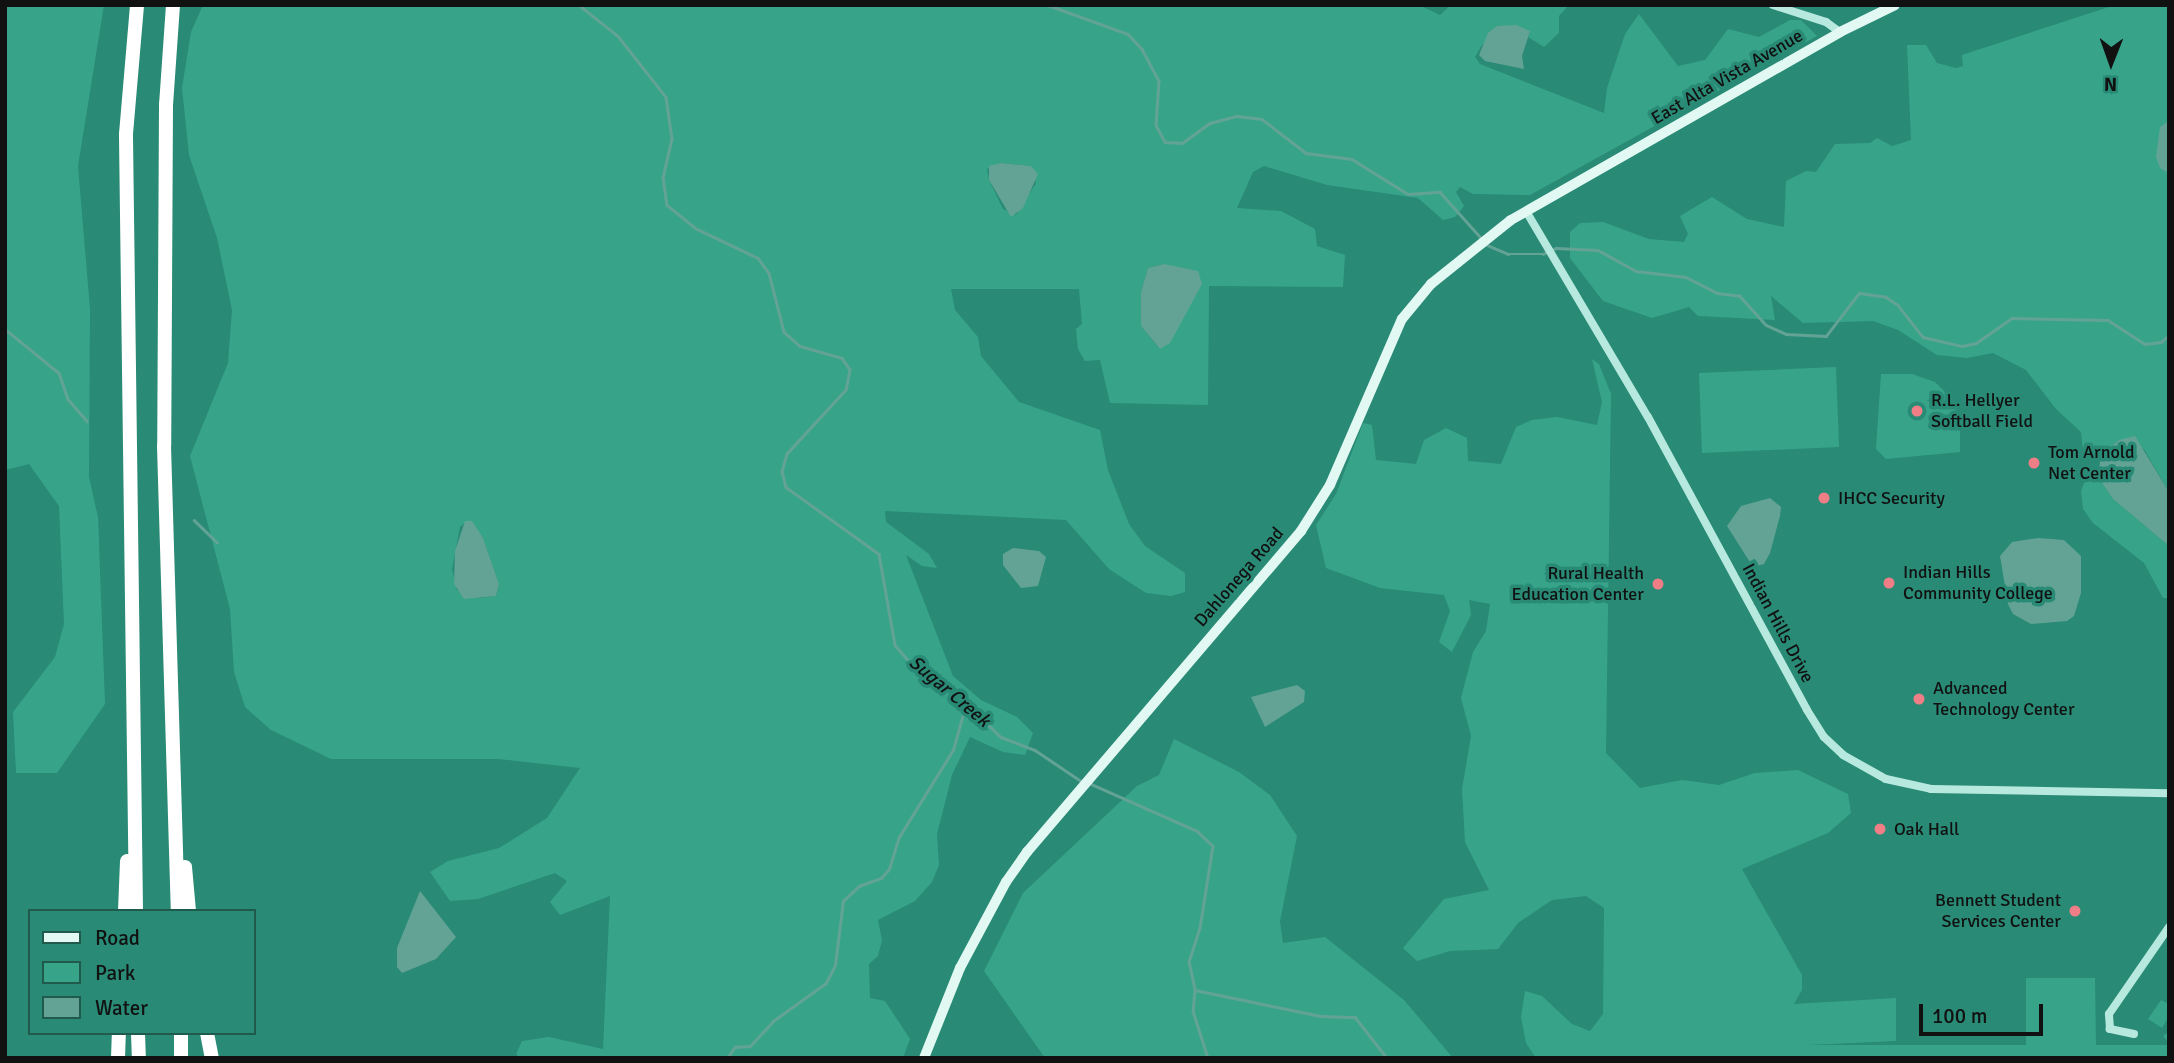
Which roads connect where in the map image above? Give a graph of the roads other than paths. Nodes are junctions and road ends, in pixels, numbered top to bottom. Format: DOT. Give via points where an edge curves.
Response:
graph roads {
  1 [pos="137,5"];
  2 [pos="173,5"];
  3 [pos="1773,5"];
  4 [pos="1895,5"];
  5 [pos="1840,32"];
  6 [pos="1614,161"];
  7 [pos="1526,211"];
  8 [pos="169,684"];
  9 [pos="135,787"];
  10 [pos="2169,793"];
  11 [pos="125,909"];
  12 [pos="136,909"];
  13 [pos="178,909"];
  14 [pos="189,909"];
  15 [pos="2169,927"];
  16 [pos="2134,1034"];
  17 [pos="119,1035"];
  18 [pos="138,1035"];
  19 [pos="181,1035"];
  20 [pos="207,1035"];
  21 [pos="118,1058"];
  22 [pos="139,1058"];
  23 [pos="181,1058"];
  24 [pos="212,1058"];
  25 [pos="924,1058"];
  1 -- 9 [label="highway" via="126,134"];
  2 -- 8 [label="highway" via="165,132"];
  3 -- 5 [label="street" via="1826,22"];
  4 -- 5 [label="main road, East Alta Vista Avenue"];
  5 -- 6 [label="main road, East Alta Vista Avenue"];
  6 -- 7 [label="main road, Dahlonega Road"];
  7 -- 10 [label="street, Indian Hills Drive" via="1648,417 1807,710 1824,737 1843,755 1886,779 1931,789"];
  7 -- 25 [label="main road, Dahlonega Road" via="1455,262 1402,319 1318,507 1027,852 960,968"];
  8 -- 13 [label="highway"];
  8 -- 14 [label="highway"];
  9 -- 11 [label="highway"];
  9 -- 12 [label="highway"];
  15 -- 16 [label="street" via="2109,1014 2110,1029"];
  17 -- 21 [label="highway"];
  18 -- 22 [label="highway"];
  19 -- 23 [label="highway"];
  20 -- 24 [label="highway"];
}
